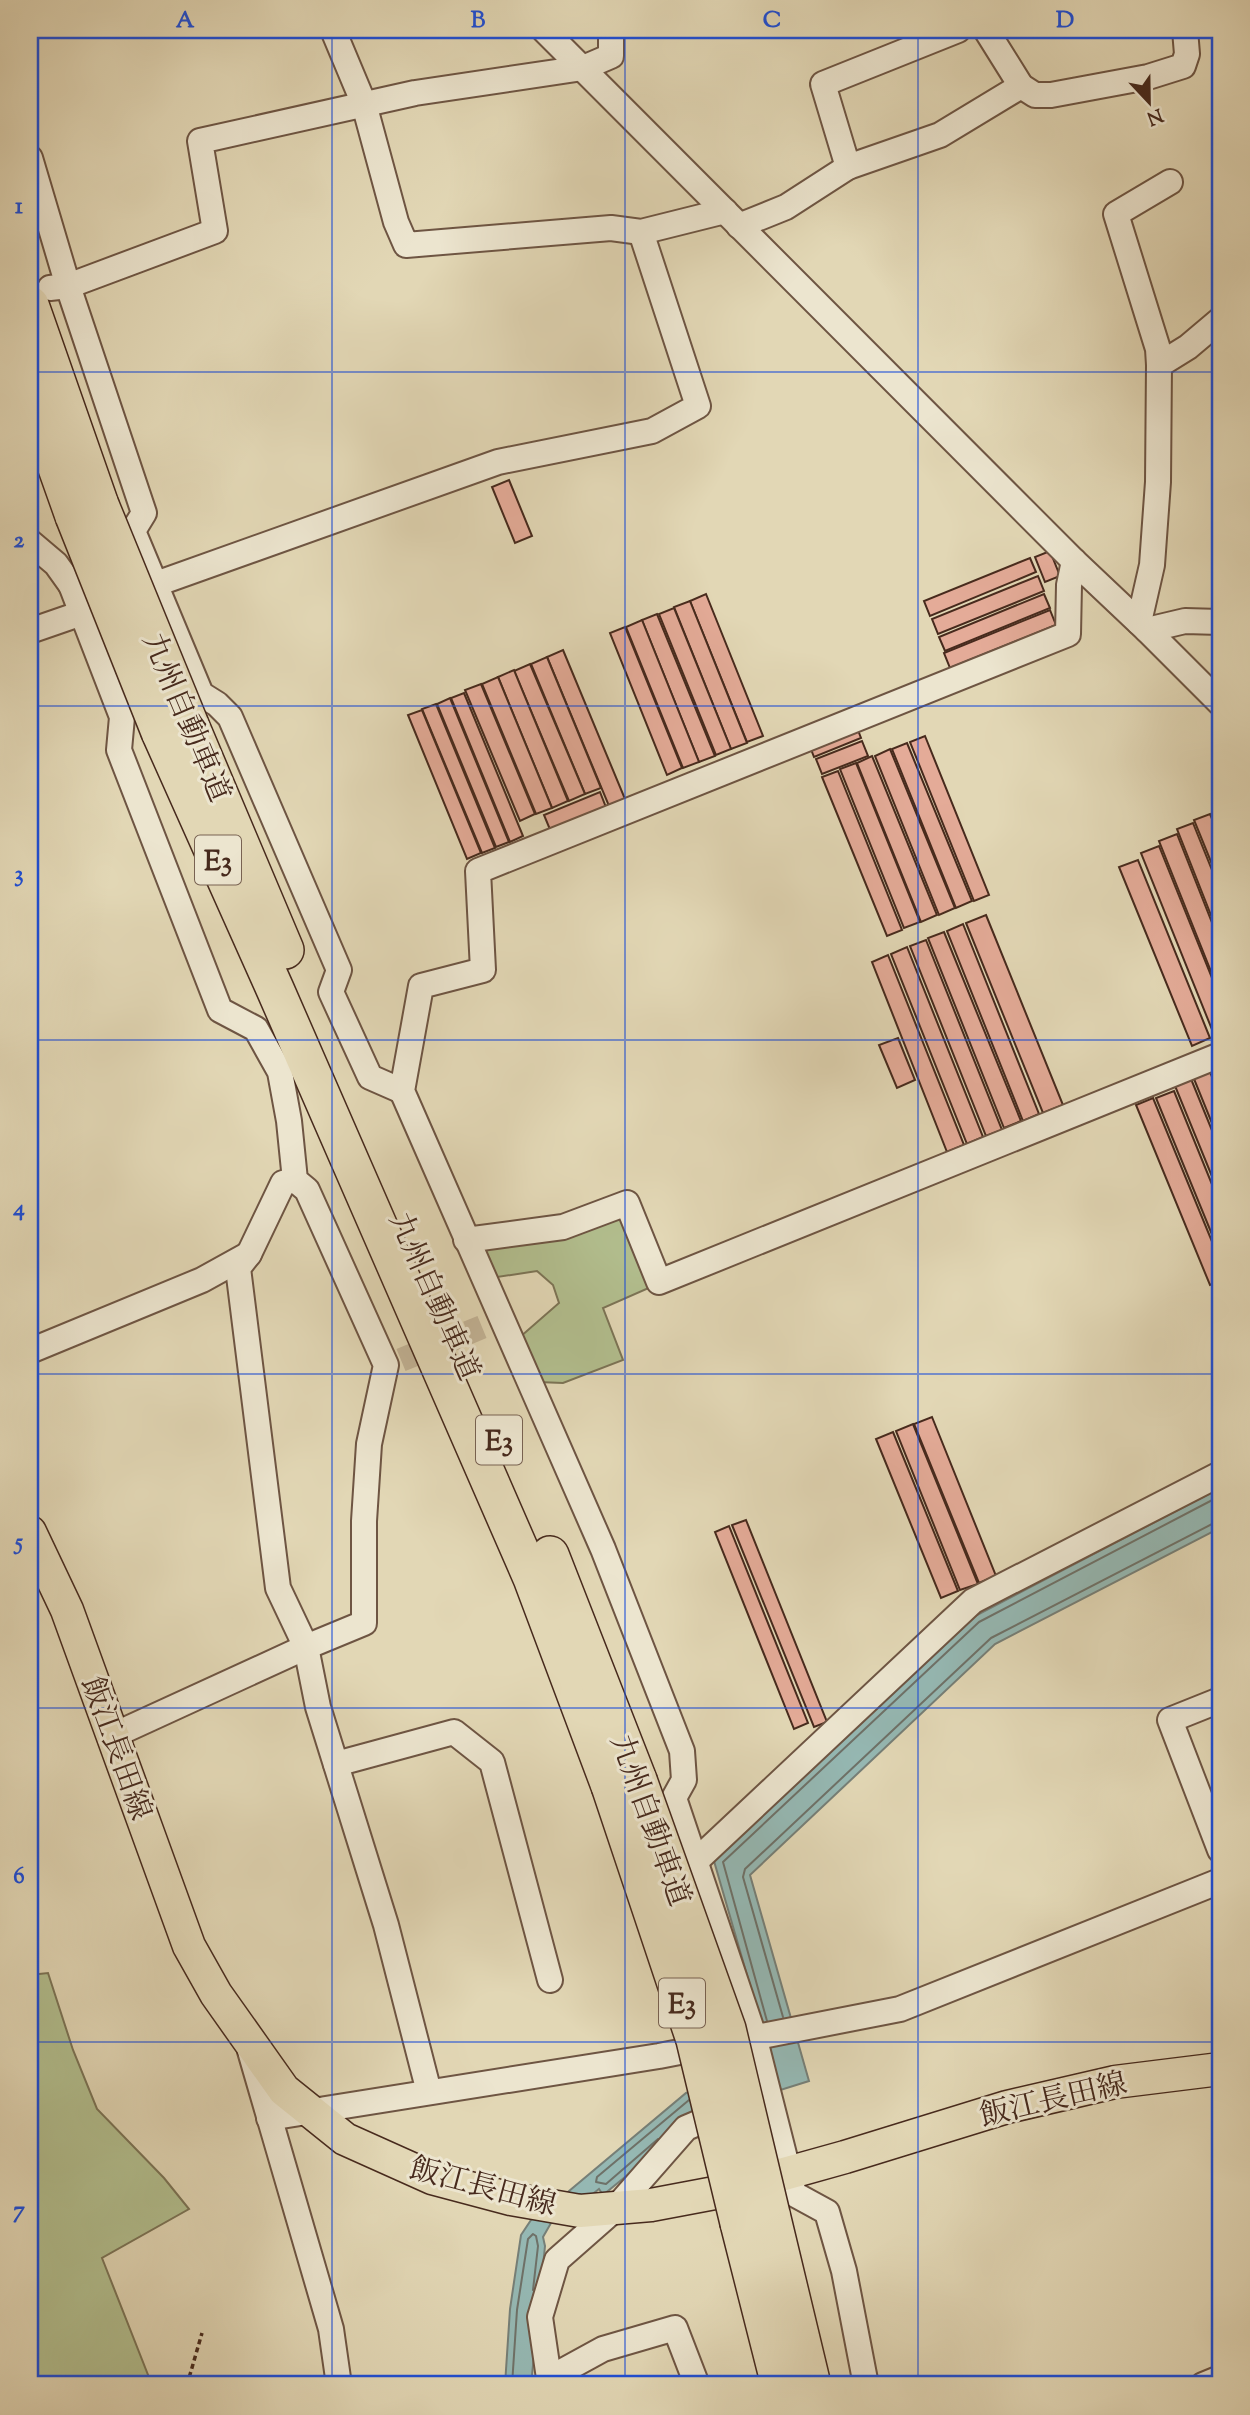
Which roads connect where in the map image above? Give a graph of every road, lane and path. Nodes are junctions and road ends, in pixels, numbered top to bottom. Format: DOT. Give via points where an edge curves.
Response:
graph roads {
  1 [pos="333,30"];
  2 [pos="544,30"];
  3 [pos="611,30"];
  4 [pos="958,30"];
  5 [pos="986,30"];
  6 [pos="1185,30"];
  7 [pos="583,68"];
  8 [pos="1021,86"];
  9 [pos="364,104"];
  10 [pos="30,158"];
  11 [pos="848,167"];
  12 [pos="1170,182"];
  13 [pos="732,218"];
  14 [pos="640,232"];
  15 [pos="49,293"];
  16 [pos="1220,320"];
  17 [pos="1159,365"];
  18 [pos="30,392"];
  19 [pos="87,511"];
  20 [pos="30,542"];
  21 [pos="142,557"];
  22 [pos="1074,561"];
  23 [pos="156,584"];
  24 [pos="71,585"];
  25 [pos="82,613"];
  26 [pos="1220,622"];
  27 [pos="1143,626"];
  28 [pos="30,631"];
  29 [pos="1220,703"];
  30 [pos="1220,1055"];
  31 [pos="402,1091"];
  32 [pos="295,1180"];
  33 [pos="466,1240"];
  34 [pos="249,1254"];
  35 [pos="30,1351"];
  36 [pos="1220,1474"];
  37 [pos="30,1532"];
  38 [pos="306,1647"];
  39 [pos="1220,1700"];
  40 [pos="112,1736"];
  41 [pos="336,1764"];
  42 [pos="1220,1850"];
  43 [pos="695,1861"];
  44 [pos="1220,1881"];
  45 [pos="550,1980"];
  46 [pos="757,2036"];
  47 [pos="247,2041"];
  48 [pos="1220,2069"];
  49 [pos="429,2092"];
  50 [pos="770,2095"];
  51 [pos="311,2112"];
  52 [pos="269,2118"];
  53 [pos="789,2173"];
  54 [pos="615,2209"];
  55 [pos="755,2218"];
  56 [pos="202,2333"];
  57 [pos="1220,2378"];
  58 [pos="550,2382"];
  59 [pos="187,2385"];
  60 [pos="339,2385"];
  61 [pos="697,2385"];
  62 [pos="780,2385"];
  63 [pos="812,2385"];
  64 [pos="866,2385"];
  65 [pos="1203,2385"];
  1 -- 9 [label="street"];
  2 -- 7 [label="street"];
  3 -- 7 [label="street" via="611,56"];
  4 -- 11 [label="street" via="823,85"];
  5 -- 8 [label="street"];
  6 -- 8 [label="street" via="1183,66 1051,95 1035,95"];
  7 -- 9 [label="street"];
  7 -- 13 [label="street"];
  8 -- 11 [label="street" via="940,135"];
  9 -- 14 [label="street" via="406,246 611,228"];
  9 -- 15 [label="street" via="200,141 215,231"];
  10 -- 15 [label="street"];
  11 -- 13 [label="street" via="786,207"];
  12 -- 17 [label="street" via="1116,214"];
  13 -- 14 [label="street"];
  13 -- 22 [label="street"];
  14 -- 23 [label="street" via="698,406 652,431 498,462"];
  15 -- 19 [label="highway, 九州自動車道 / E3"];
  15 -- 21 [label="street" via="144,513 133,531"];
  16 -- 17 [label="street"];
  17 -- 27 [label="street" via="1158,482"];
  18 -- 19 [label="highway, 九州自動車道 / E3"];
  19 -- 55 [label="highway, 九州自動車道 / E3, bridge" via="532,1577 624,1783 695,2040"];
  20 -- 24 [label="street" via="56,564"];
  21 -- 23 [label="street"];
  21 -- 24 [label="street"];
  22 -- 27 [label="street"];
  22 -- 31 [label="street" via="1068,634 478,871 483,970 421,986"];
  23 -- 31 [label="street" via="201,694 230,717 339,970 331,992 370,1077"];
  24 -- 25 [label="street"];
  25 -- 28 [label="street"];
  25 -- 32 [label="street" via="122,717 119,750 220,1010 256,1029 280,1072"];
  26 -- 27 [label="street"];
  27 -- 29 [label="street"];
  30 -- 33 [label="street" via="659,1282 627,1203 563,1227"];
  31 -- 33 [label="street"];
  32 -- 34 [label="street" via="283,1183"];
  32 -- 38 [label="street" via="307,1190 394,1362 369,1444 363,1623"];
  33 -- 43 [label="street" via="491,1323 603,1549 682,1751 684,1780 674,1798"];
  34 -- 35 [label="street" via="202,1280"];
  34 -- 38 [label="street" via="238,1268 278,1588"];
  36 -- 43 [label="street" via="973,1601"];
  37 -- 40 [label="main road, 飯江長田線" via="67,1610"];
  38 -- 40 [label="street"];
  38 -- 41 [label="street"];
  39 -- 42 [label="street" via="1170,1720"];
  40 -- 47 [label="main road, 飯江長田線" via="189,1946"];
  41 -- 45 [label="street" via="454,1732 492,1762"];
  41 -- 49 [label="street" via="386,1925"];
  43 -- 46 [label="street"];
  44 -- 46 [label="street" via="900,2009"];
  46 -- 49 [label="street"];
  46 -- 50 [label="street"];
  47 -- 51 [label="main road, 飯江長田線" via="284,2090"];
  47 -- 52 [label="street"];
  48 -- 53 [label="main road, 飯江長田線" via="1115,2082 1007,2107"];
  49 -- 51 [label="street"];
  50 -- 53 [label="street"];
  50 -- 54 [label="street" via="686,2128"];
  51 -- 52 [label="street"];
  51 -- 54 [label="main road, 飯江長田線" via="345,2140 432,2178 580,2211"];
  52 -- 60 [label="street" via="331,2329"];
  53 -- 54 [label="main road, 飯江長田線" via="709,2194"];
  53 -- 64 [label="street" via="794,2194 827,2211"];
  54 -- 58 [label="street" via="557,2260 541,2317"];
  55 -- 62 [label="highway, 九州自動車道 / E3"];
  55 -- 63 [label="highway, 九州自動車道 / E3"];
  56 -- 59 [label="path"];
  57 -- 65 [label="street"];
  58 -- 61 [label="street" via="603,2349 675,2328"];
}
